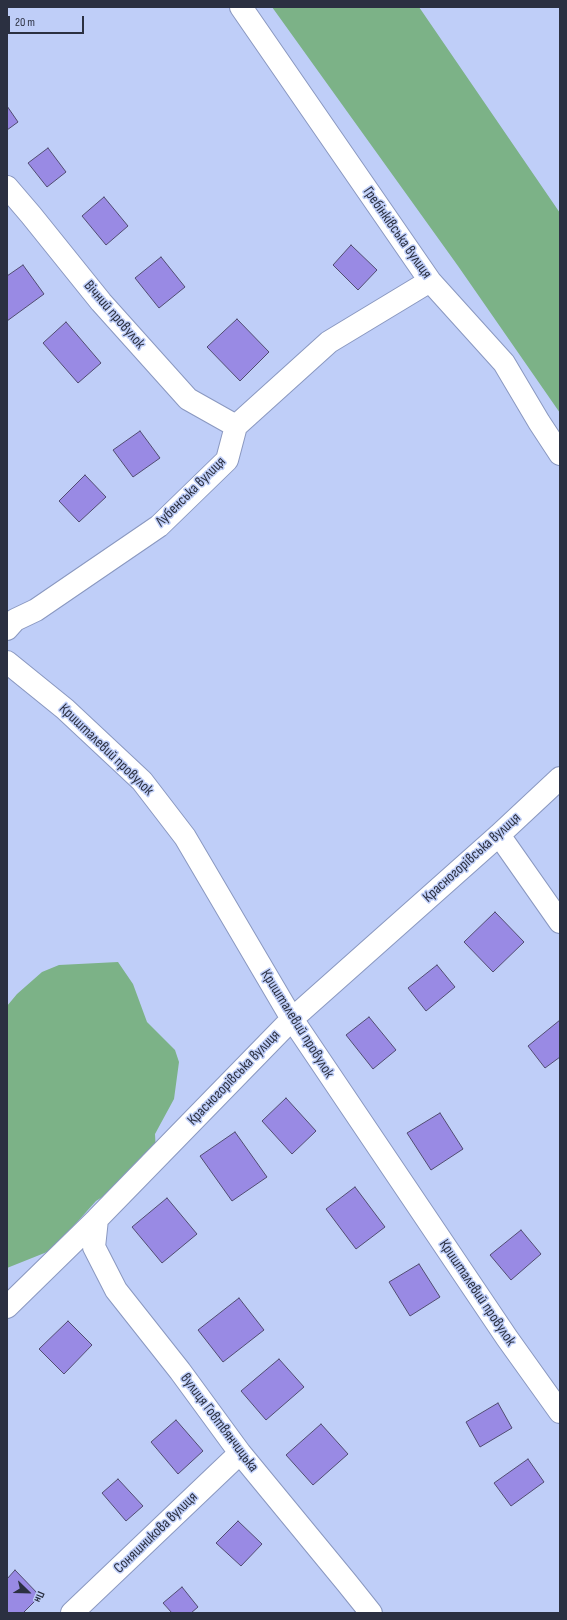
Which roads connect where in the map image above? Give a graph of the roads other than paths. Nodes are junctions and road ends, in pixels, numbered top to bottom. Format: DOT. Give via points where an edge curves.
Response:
graph roads {
  1 [pos="242,7"];
  2 [pos="7,187"];
  3 [pos="430,281"];
  4 [pos="236,426"];
  5 [pos="560,454"];
  6 [pos="10,620"];
  7 [pos="7,662"];
  8 [pos="560,778"];
  9 [pos="499,835"];
  10 [pos="560,922"];
  11 [pos="292,1019"];
  12 [pos="97,1220"];
  13 [pos="7,1307"];
  14 [pos="560,1412"];
  15 [pos="240,1453"];
  16 [pos="72,1613"];
  17 [pos="371,1613"];
  1 -- 3 [label="street, Гребінківська вулиця"];
  2 -- 4 [label="street, Вічний провулок" via="101,302 188,399"];
  3 -- 4 [label="street" via="329,342"];
  3 -- 5 [label="street, Гребінківська вулиця" via="504,363"];
  4 -- 6 [label="street, Лубенська вулиця" via="227,460 158,526 36,610"];
  7 -- 11 [label="street, Кришталевий провулок" via="66,709 142,781 185,837"];
  8 -- 9 [label="street, Красногорівська вулиця"];
  9 -- 10 [label="street"];
  9 -- 11 [label="street, Красногорівська вулиця"];
  11 -- 12 [label="street, Красногорівська вулиця"];
  11 -- 14 [label="street, Кришталевий провулок" via="507,1338"];
  12 -- 13 [label="street, Красногорівська вулиця"];
  12 -- 15 [label="street, вулиця Говтвянчицька" via="94,1247 116,1290"];
  15 -- 16 [label="street, Соняшникова вулиця"];
  15 -- 17 [label="street, вулиця Говтвянчицька"];
}
